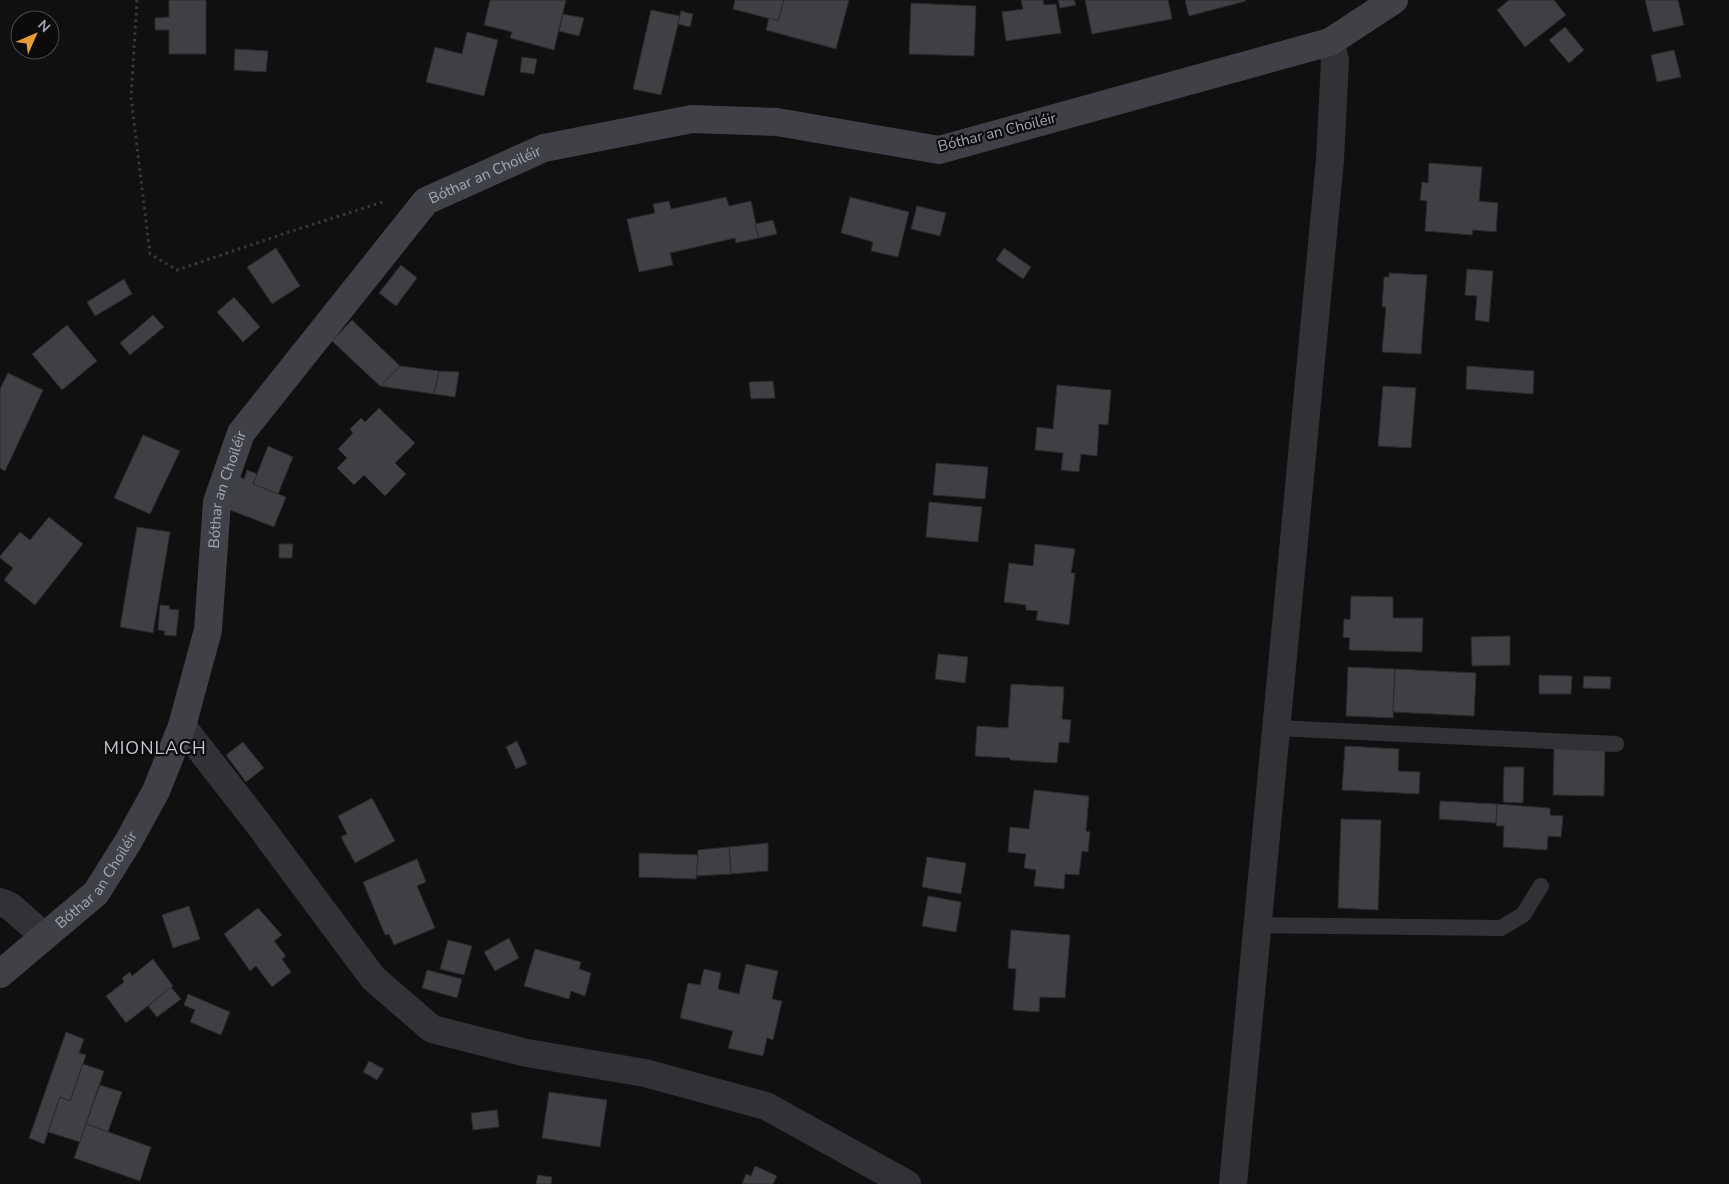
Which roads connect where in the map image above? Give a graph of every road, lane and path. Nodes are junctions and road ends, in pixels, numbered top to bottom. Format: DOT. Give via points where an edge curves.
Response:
graph roads {
  1 [pos="136,0"];
  2 [pos="1394,0"];
  3 [pos="1330,42"];
  4 [pos="426,200"];
  5 [pos="182,726"];
  6 [pos="1276,728"];
  7 [pos="1616,744"];
  8 [pos="1540,886"];
  9 [pos="0,902"];
  10 [pos="1258,925"];
  11 [pos="44,936"];
  12 [pos="0,974"];
  13 [pos="907,1184"];
  14 [pos="1233,1184"];
  1 -- 4 [label="path" via="131,97 150,254 176,270 384,201"];
  2 -- 3 [label="street, Bóthar an Choiléir"];
  3 -- 4 [label="street, Bóthar an Choiléir" via="939,150 777,122 692,119 544,148"];
  3 -- 6 [label="street" via="1335,60 1330,160"];
  4 -- 5 [label="street, Bóthar an Choiléir" via="241,433 217,502 208,630"];
  5 -- 11 [label="street, Bóthar an Choiléir" via="156,791 96,892"];
  5 -- 13 [label="street" via="373,978 432,1029 527,1053 645,1073 766,1106"];
  6 -- 7 [label="lane"];
  6 -- 10 [label="street"];
  8 -- 10 [label="lane" via="1523,915 1501,928"];
  9 -- 11 [label="street" via="10,906"];
  10 -- 14 [label="street"];
  11 -- 12 [label="street, Bóthar an Choiléir"];
}
